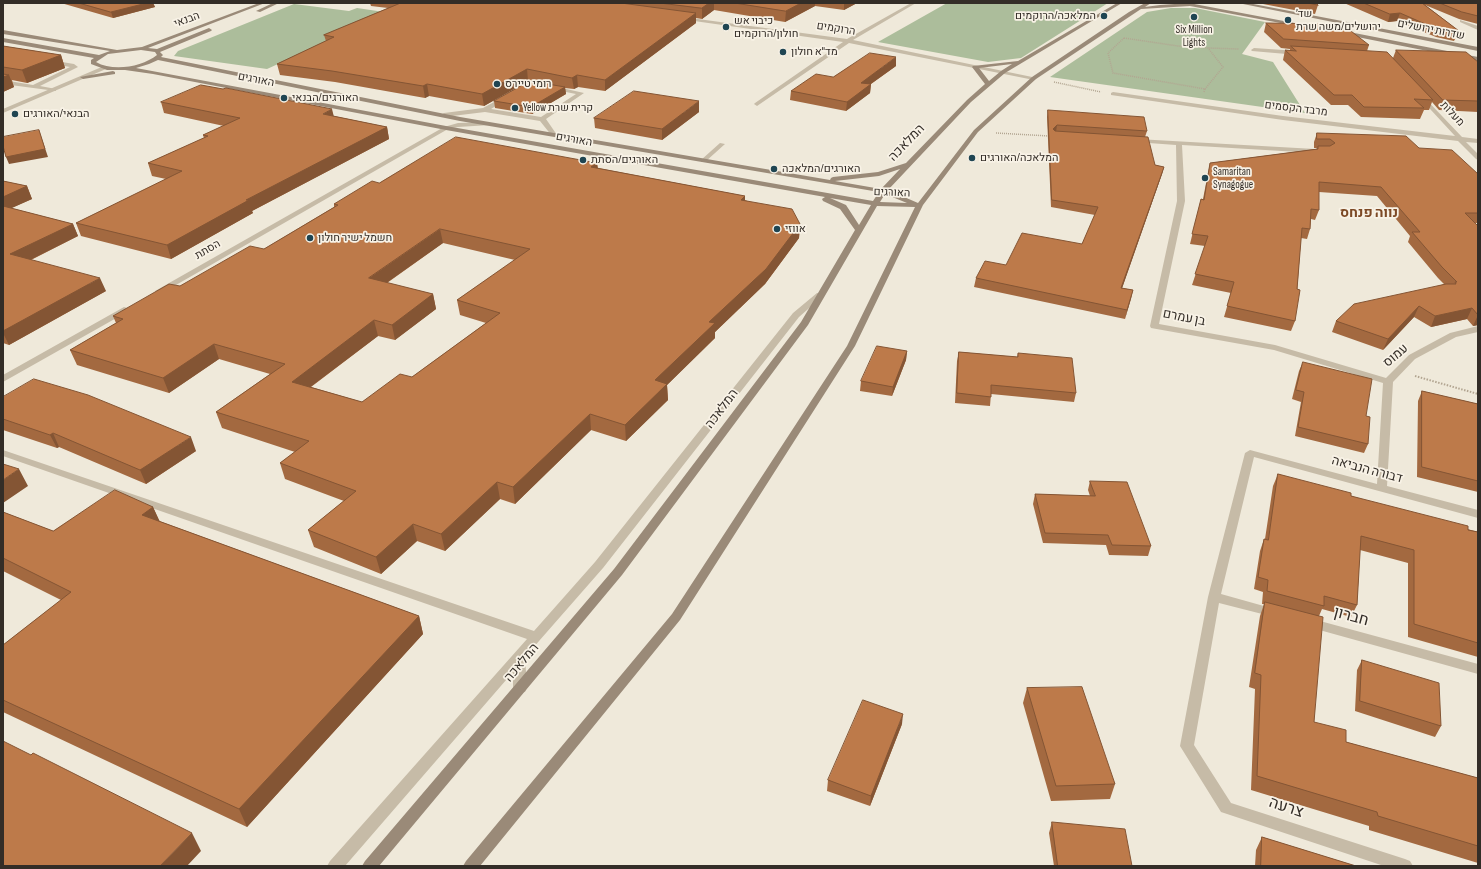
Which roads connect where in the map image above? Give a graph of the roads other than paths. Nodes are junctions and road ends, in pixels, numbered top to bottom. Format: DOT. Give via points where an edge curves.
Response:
graph roads {
  1 [pos="263,3"];
  2 [pos="277,3"];
  3 [pos="914,3"];
  4 [pos="1119,3"];
  5 [pos="1150,3"];
  6 [pos="1181,3"];
  7 [pos="1240,3"];
  8 [pos="1200,6"];
  9 [pos="1131,13"];
  10 [pos="674,17"];
  11 [pos="1478,20"];
  12 [pos="1315,27"];
  13 [pos="1478,28"];
  14 [pos="3,32"];
  15 [pos="1338,32"];
  16 [pos="3,40"];
  17 [pos="848,41"];
  18 [pos="141,48"];
  19 [pos="1478,49"];
  20 [pos="118,50"];
  21 [pos="1254,50"];
  22 [pos="158,54"];
  23 [pos="1308,54"];
  24 [pos="99,56"];
  25 [pos="1478,58"];
  26 [pos="42,60"];
  27 [pos="1024,60"];
  28 [pos="975,67"];
  29 [pos="104,68"];
  30 [pos="124,68"];
  31 [pos="153,72"];
  32 [pos="1003,72"];
  33 [pos="83,77"];
  34 [pos="1034,78"];
  35 [pos="3,82"];
  36 [pos="988,84"];
  37 [pos="34,87"];
  38 [pos="544,87"];
  39 [pos="54,90"];
  40 [pos="1418,93"];
  41 [pos="1113,94"];
  42 [pos="510,95"];
  43 [pos="757,104"];
  44 [pos="485,110"];
  45 [pos="3,111"];
  46 [pos="444,115"];
  47 [pos="542,119"];
  48 [pos="488,124"];
  49 [pos="446,128"];
  50 [pos="463,131"];
  51 [pos="554,135"];
  52 [pos="1461,139"];
  53 [pos="424,140"];
  54 [pos="1133,141"];
  55 [pos="1478,141"];
  56 [pos="722,144"];
  57 [pos="1179,144"];
  58 [pos="1319,152"];
  59 [pos="1478,158"];
  60 [pos="703,160"];
  61 [pos="907,164"];
  62 [pos="815,180"];
  63 [pos="882,191"];
  64 [pos="813,193"];
  65 [pos="875,204"];
  66 [pos="920,205"];
  67 [pos="859,230"];
  68 [pos="155,293"];
  69 [pos="820,295"];
  70 [pos="134,305"];
  71 [pos="1478,329"];
  72 [pos="3,379"];
  73 [pos="1388,380"];
  74 [pos="3,453"];
  75 [pos="1382,488"];
  76 [pos="1478,514"];
  77 [pos="1214,597"];
  78 [pos="1282,616"];
  79 [pos="1297,620"];
  80 [pos="536,637"];
  81 [pos="519,656"];
  82 [pos="1478,669"];
  83 [pos="520,688"];
  84 [pos="335,866"];
  85 [pos="370,866"];
  86 [pos="471,866"];
  87 [pos="1405,866"];
  1 -- 18 [label="main road, הבנאי"];
  2 -- 22 [label="main road, הבנאי"];
  3 -- 17 [label="street"];
  4 -- 27 [label="main road, המלאכה"];
  5 -- 9 [label="main road"];
  6 -- 8 [label="main road"];
  7 -- 19 [label="main road, שדרות ירושלים"];
  8 -- 9 [label="main road" via="1160,6"];
  8 -- 12 [label="main road"];
  9 -- 34 [label="main road"];
  10 -- 17 [label="street, הרוקמים"];
  11 -- 13 [label="street" via="1462,22"];
  14 -- 20 [label="main road"];
  15 -- 25 [label="main road, שדרות ירושלים"];
  16 -- 24 [label="main road"];
  17 -- 28 [label="street, הרוקמים"];
  17 -- 43 [label="street"];
  18 -- 20 [label="main road"];
  18 -- 22 [label="main road, האורגים"];
  20 -- 24 [label="main road"];
  21 -- 23 [label="street"];
  22 -- 30 [label="main road, הבנאי" via="145,64"];
  22 -- 46 [label="main road, האורגים"];
  24 -- 29 [label="main road" via="93,64"];
  26 -- 37 [label="street" via="75,67"];
  27 -- 28 [label="main road"];
  27 -- 32 [label="main road, המלאכה"];
  28 -- 32 [label="street, הרוקמים"];
  28 -- 36 [label="main road"];
  29 -- 30 [label="main road"];
  29 -- 33 [label="street"];
  30 -- 31 [label="main road, האורגים"];
  31 -- 33 [label="main road"];
  31 -- 49 [label="main road, האורגים"];
  32 -- 34 [label="street, הרוקמים"];
  32 -- 36 [label="main road, המלאכה"];
  33 -- 39 [label="street"];
  34 -- 66 [label="main road" via="976,131"];
  35 -- 37 [label="street"];
  36 -- 61 [label="main road, המלאכה"];
  37 -- 39 [label="street"];
  38 -- 47 [label="street" via="582,93"];
  39 -- 45 [label="street"];
  40 -- 52 [label="street, מעלות"];
  41 -- 52 [label="street, מרבד הקסמים" via="1283,118"];
  42 -- 44 [label="street"];
  44 -- 46 [label="street"];
  44 -- 47 [label="street"];
  46 -- 48 [label="main road, האורגים"];
  47 -- 51 [label="street"];
  48 -- 49 [label="street, הסתת"];
  48 -- 51 [label="main road, האורגים"];
  49 -- 50 [label="main road, האורגים"];
  49 -- 53 [label="street, הסתת"];
  50 -- 53 [label="street, הסתת"];
  50 -- 64 [label="main road, האורגים"];
  51 -- 60 [label="main road, האורגים"];
  52 -- 55 [label="street, מרבד הקסמים"];
  52 -- 59 [label="street, מעלות"];
  53 -- 68 [label="street, הסתת"];
  54 -- 57 [label="street"];
  56 -- 60 [label="street"];
  57 -- 58 [label="street"];
  57 -- 73 [label="street, בן עמרם" via="1181,201 1154,326 1275,348"];
  60 -- 62 [label="main road, האורגים"];
  61 -- 62 [label="main road" via="879,174"];
  61 -- 63 [label="main road, המלאכה"];
  62 -- 63 [label="main road, האורגים"];
  63 -- 65 [label="main road, המלאכה"];
  63 -- 66 [label="main road, האורגים"];
  64 -- 65 [label="main road, האורגים"];
  64 -- 67 [label="main road" via="843,207"];
  65 -- 66 [label="main road, האורגים"];
  65 -- 67 [label="main road, המלאכה"];
  66 -- 86 [label="main road" via="851,346 676,617"];
  67 -- 69 [label="main road, המלאכה"];
  69 -- 80 [label="street" via="786,327 599,565"];
  69 -- 83 [label="main road, המלאכה" via="805,323 618,572"];
  70 -- 72 [label="street"];
  71 -- 73 [label="street, עמוס" via="1453,335 1412,356"];
  73 -- 75 [label="street, עמוס"];
  74 -- 80 [label="street"];
  75 -- 76 [label="street, דבורה הנביאה"];
  75 -- 77 [label="street, דבורה הנביאה" via="1250,453"];
  77 -- 78 [label="street"];
  77 -- 87 [label="street, צרעה" via="1187,746 1226,808"];
  79 -- 82 [label="street, חברון"];
  80 -- 81 [label="street"];
  81 -- 83 [label="street"];
  81 -- 84 [label="street"];
  83 -- 85 [label="main road, המלאכה"];
}
